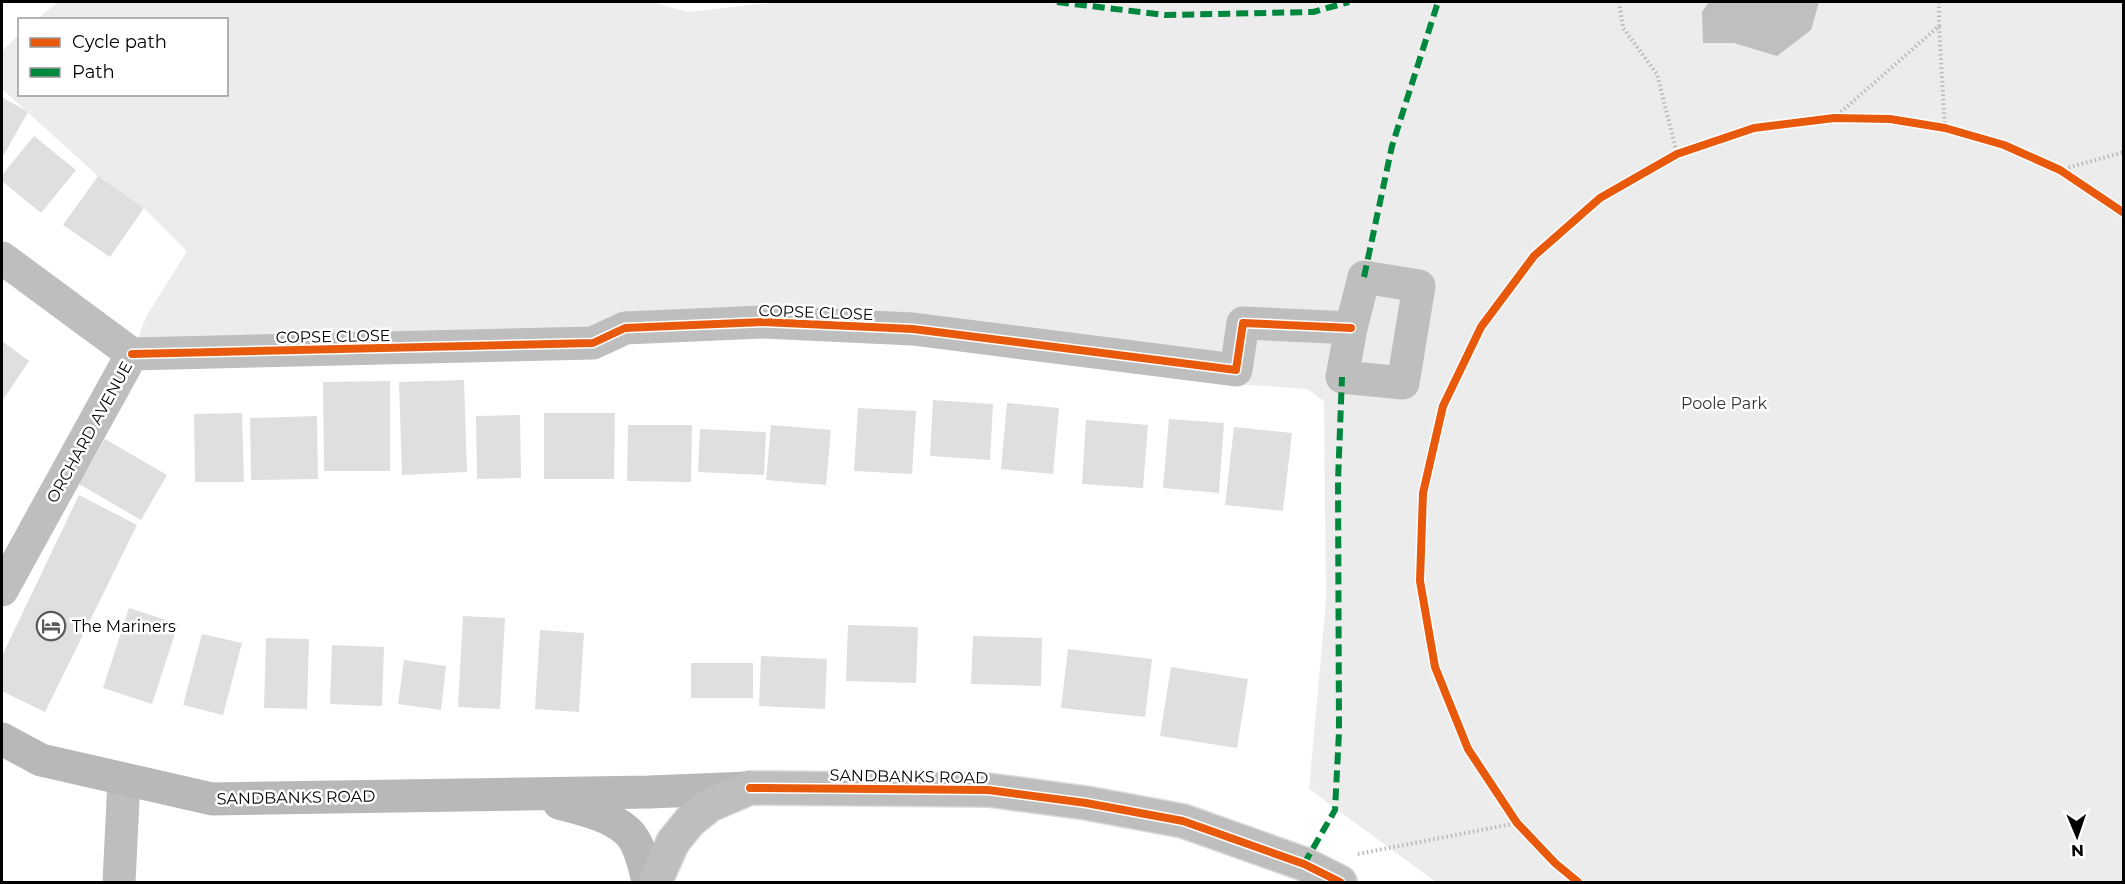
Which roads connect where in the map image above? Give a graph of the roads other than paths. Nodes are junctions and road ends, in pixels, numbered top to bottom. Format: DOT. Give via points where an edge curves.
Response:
graph roads {
  1 [pos="2,258"];
  2 [pos="1351,328"];
  3 [pos="132,354"];
  4 [pos="2,590"];
  5 [pos="2,739"];
  6 [pos="124,780"];
  7 [pos="750,788"];
  8 [pos="528,794"];
  9 [pos="119,882"];
  10 [pos="648,882"];
  11 [pos="655,882"];
  12 [pos="1340,882"];
  1 -- 3 [label="main road, ORCHARD AVENUE"];
  2 -- 3 [label="main road, COPSE CLOSE" via="1243,323 1236,370 913,329 763,322 625,328 592,343"];
  3 -- 4 [label="main road, ORCHARD AVENUE"];
  5 -- 6 [label="main road, SANDBANKS ROAD" via="41,760"];
  6 -- 8 [label="main road, SANDBANKS ROAD" via="212,799"];
  6 -- 9 [label="main road"];
  7 -- 8 [label="main road, SANDBANKS ROAD"];
  7 -- 11 [label="main road" via="710,805 690,821 673,842"];
  7 -- 12 [label="main road, SANDBANKS ROAD" via="988,790 1086,802 1183,821 1304,864"];
  8 -- 10 [label="main road, SANDBANKS ROAD" via="605,818 628,832 644,861"];
}
